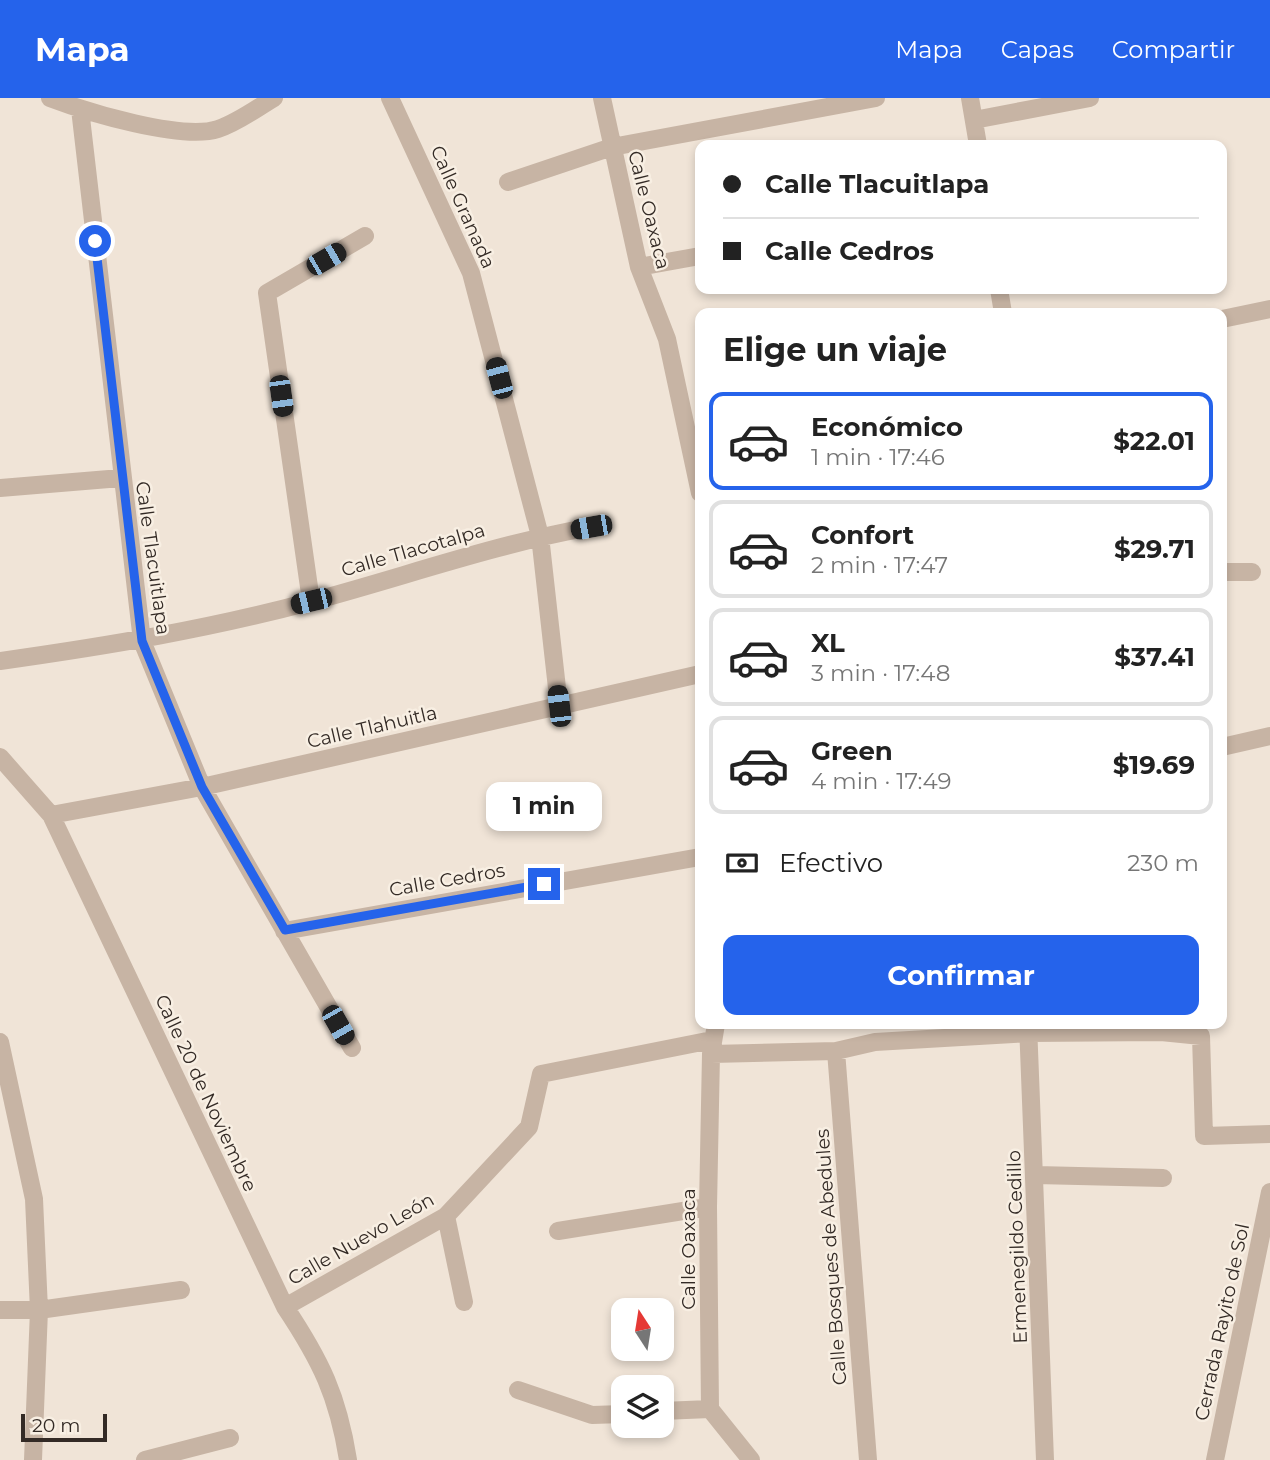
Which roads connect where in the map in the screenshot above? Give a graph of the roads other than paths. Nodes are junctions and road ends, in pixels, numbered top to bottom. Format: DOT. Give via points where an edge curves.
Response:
graph roads {
  1 [pos="50,98"];
  2 [pos="274,98"];
  3 [pos="390,98"];
  4 [pos="603,98"];
  5 [pos="876,98"];
  6 [pos="970,98"];
  7 [pos="1090,98"];
  8 [pos="80,109"];
  9 [pos="974,120"];
  10 [pos="977,140"];
  11 [pos="612,147"];
  12 [pos="508,181"];
  13 [pos="365,236"];
  14 [pos="695,257"];
  15 [pos="639,267"];
  16 [pos="1270,309"];
  17 [pos="1227,318"];
  18 [pos="695,470"];
  19 [pos="121,478"];
  20 [pos="0,488"];
  21 [pos="591,527"];
  22 [pos="540,536"];
  23 [pos="1227,572"];
  24 [pos="1252,572"];
  25 [pos="311,601"];
  26 [pos="142,641"];
  27 [pos="0,661"];
  28 [pos="695,675"];
  29 [pos="559,706"];
  30 [pos="1270,736"];
  31 [pos="1227,746"];
  32 [pos="0,757"];
  33 [pos="202,787"];
  34 [pos="51,815"];
  35 [pos="695,858"];
  36 [pos="285,930"];
  37 [pos="874,1029"];
  38 [pos="1017,1029"];
  39 [pos="1028,1029"];
  40 [pos="1165,1029"];
  41 [pos="713,1039"];
  42 [pos="0,1042"];
  43 [pos="875,1042"];
  44 [pos="352,1048"];
  45 [pos="836,1051"];
  46 [pos="8,1123"];
  47 [pos="1270,1134"];
  48 [pos="1036,1175"];
  49 [pos="1163,1178"];
  50 [pos="1270,1192"];
  51 [pos="708,1208"];
  52 [pos="446,1216"];
  53 [pos="558,1231"];
  54 [pos="181,1290"];
  55 [pos="464,1302"];
  56 [pos="285,1307"];
  57 [pos="0,1310"];
  58 [pos="39,1310"];
  59 [pos="519,1390"];
  60 [pos="710,1409"];
  61 [pos="674,1410"];
  62 [pos="611,1414"];
  63 [pos="230,1438"];
  64 [pos="33,1460"];
  65 [pos="145,1460"];
  66 [pos="348,1460"];
  67 [pos="751,1460"];
  68 [pos="868,1460"];
  69 [pos="1045,1460"];
  70 [pos="1214,1460"];
  1 -- 8 [label="street"];
  2 -- 8 [label="street" via="219,129 192,134"];
  3 -- 22 [label="street, Calle Granada" via="471,273"];
  4 -- 11 [label="street, Calle Oaxaca"];
  5 -- 11 [label="street"];
  6 -- 9 [label="street"];
  7 -- 9 [label="street"];
  8 -- 19 [label="street, Calle Tlacuitlapa"];
  9 -- 10 [label="street"];
  11 -- 12 [label="street"];
  11 -- 15 [label="street, Calle Oaxaca"];
  13 -- 25 [label="street" via="267,293"];
  14 -- 15 [label="street"];
  15 -- 18 [label="street, Calle Oaxaca" via="667,339"];
  16 -- 17 [label="street"];
  19 -- 20 [label="street"];
  19 -- 26 [label="street, Calle Tlacuitlapa"];
  21 -- 22 [label="street, Calle Tlacotalpa"];
  22 -- 25 [label="street, Calle Tlacotalpa"];
  22 -- 29 [label="street, Calle Granada"];
  23 -- 24 [label="street"];
  25 -- 26 [label="street, Calle Tlacotalpa"];
  26 -- 27 [label="street, Calle Tlacotalpa"];
  26 -- 33 [label="street, Calle Tlacuitlapa"];
  28 -- 29 [label="street, Calle Tlahuitla"];
  29 -- 33 [label="street, Calle Tlahuitla"];
  30 -- 31 [label="street"];
  32 -- 34 [label="street, Calle 20 de Noviembre"];
  33 -- 34 [label="street, Calle Tlahuitla"];
  33 -- 36 [label="street, Calle Tlacuitlapa"];
  34 -- 56 [label="street, Calle 20 de Noviembre"];
  35 -- 36 [label="street, Calle Cedros"];
  36 -- 44 [label="street, Calle Tlacuitlapa"];
  37 -- 43 [label="street"];
  38 -- 43 [label="street"];
  39 -- 48 [label="street, Ermenegildo Cedillo"];
  40 -- 47 [label="street" via="1201,1037 1204,1136"];
  41 -- 45 [label="street"];
  41 -- 51 [label="street, Calle Oaxaca"];
  41 -- 52 [label="street, Calle Nuevo León" via="541,1074 529,1127"];
  42 -- 46 [label="street"];
  43 -- 45 [label="street"];
  45 -- 68 [label="street, Calle Bosques de Abedules"];
  46 -- 58 [label="street" via="34,1199"];
  48 -- 49 [label="street"];
  48 -- 69 [label="street, Ermenegildo Cedillo"];
  50 -- 70 [label="street, Cerrada Rayito de Sol"];
  51 -- 53 [label="street"];
  51 -- 60 [label="street, Calle Oaxaca"];
  52 -- 55 [label="street"];
  52 -- 56 [label="street, Calle Nuevo León"];
  54 -- 58 [label="street"];
  56 -- 66 [label="street, Calle 20 de Noviembre" via="318,1356 341,1415"];
  57 -- 58 [label="street"];
  58 -- 64 [label="street"];
  59 -- 62 [label="street" via="592,1415"];
  60 -- 61 [label="street"];
  60 -- 67 [label="street"];
  63 -- 65 [label="street"];
}
